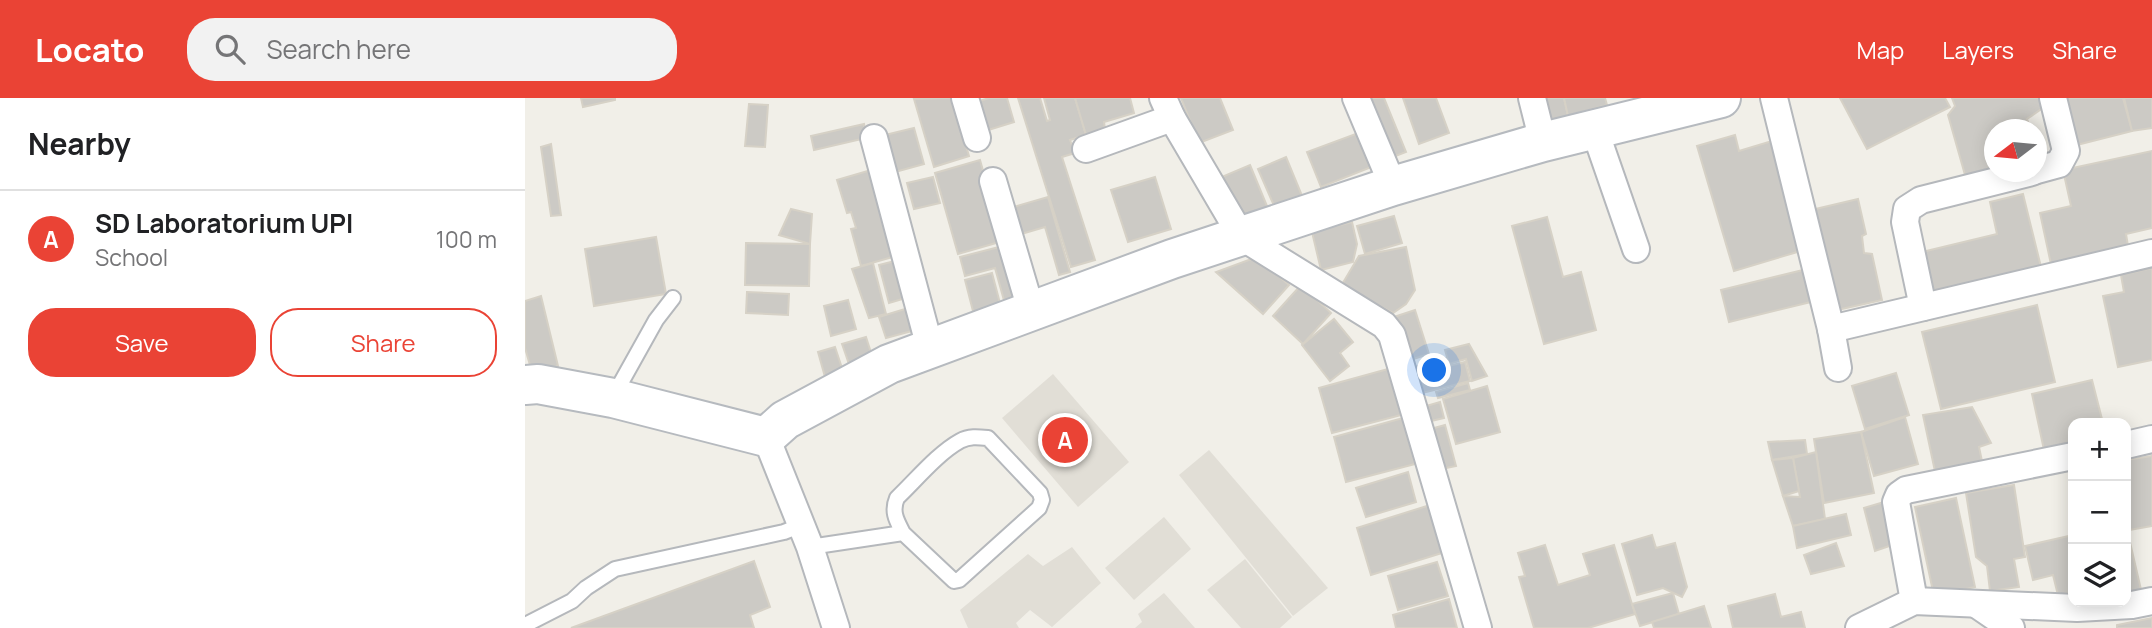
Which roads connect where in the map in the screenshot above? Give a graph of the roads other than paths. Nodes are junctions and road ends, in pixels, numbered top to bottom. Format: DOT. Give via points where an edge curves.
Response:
graph roads {
  1 [pos="965,98"];
  2 [pos="1356,98"];
  3 [pos="1532,98"];
  4 [pos="1721,98"];
  5 [pos="1774,98"];
  6 [pos="2053,98"];
  7 [pos="1168,108"];
  8 [pos="1594,128"];
  9 [pos="874,138"];
  10 [pos="977,138"];
  11 [pos="1543,142"];
  12 [pos="1086,149"];
  13 [pos="2047,167"];
  14 [pos="993,181"];
  15 [pos="1991,182"];
  16 [pos="1393,186"];
  17 [pos="1242,237"];
  18 [pos="1636,249"];
  19 [pos="2152,253"];
  20 [pos="673,298"];
  21 [pos="1923,307"];
  22 [pos="1031,310"];
  23 [pos="1831,329"];
  24 [pos="930,348"];
  25 [pos="1838,368"];
  26 [pos="525,385"];
  27 [pos="613,398"];
  28 [pos="766,437"];
  29 [pos="2152,439"];
  30 [pos="2131,443"];
  31 [pos="2068,457"];
  32 [pos="903,533"];
  33 [pos="806,536"];
  34 [pos="1914,601"];
  35 [pos="2152,601"];
  36 [pos="1976,604"];
  37 [pos="525,625"];
  38 [pos="836,628"];
  39 [pos="1478,628"];
  40 [pos="1859,628"];
  41 [pos="2011,628"];
  1 -- 10 [label="street"];
  2 -- 16 [label="street"];
  3 -- 11 [label="street"];
  4 -- 8 [label="street"];
  5 -- 23 [label="street"];
  6 -- 13 [label="street" via="2066,151 2059,164"];
  7 -- 12 [label="street"];
  7 -- 17 [label="street"];
  8 -- 11 [label="street"];
  8 -- 18 [label="street"];
  9 -- 24 [label="street"];
  11 -- 16 [label="street"];
  14 -- 22 [label="street"];
  15 -- 21 [label="street" via="1920,200 1907,209 1905,222"];
  16 -- 17 [label="street"];
  17 -- 22 [label="street"];
  17 -- 39 [label="street" via="1384,325 1392,335"];
  19 -- 21 [label="street"];
  20 -- 27 [label="lane"];
  21 -- 23 [label="street"];
  22 -- 24 [label="street"];
  23 -- 25 [label="street"];
  24 -- 28 [label="street" via="889,363 785,420"];
  26 -- 27 [label="street"];
  27 -- 28 [label="street"];
  28 -- 33 [label="street"];
  29 -- 30 [label="street"];
  31 -- 34 [label="street" via="1899,495 1896,502"];
  32 -- 32 [label="lane" via="954,581 959,580 1039,508 1042,500 988,438 974,436 943,454 897,498 894,515"];
  32 -- 33 [label="lane"];
  33 -- 37 [label="lane" via="784,532 615,569 572,601"];
  33 -- 38 [label="street"];
  34 -- 36 [label="street"];
  34 -- 40 [label="street"];
  35 -- 36 [label="street" via="2077,608"];
  36 -- 41 [label="street"];
}
